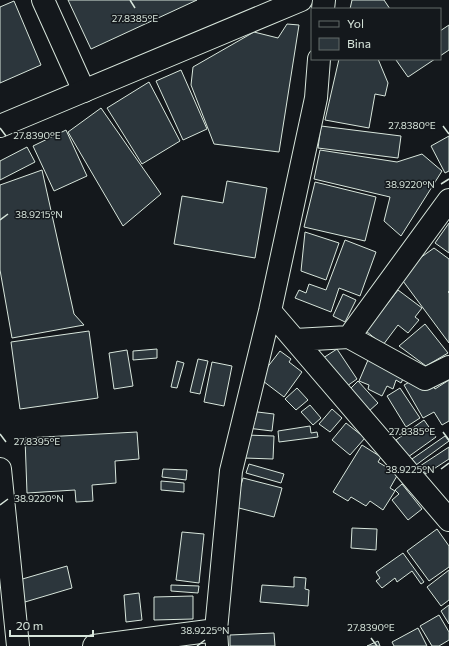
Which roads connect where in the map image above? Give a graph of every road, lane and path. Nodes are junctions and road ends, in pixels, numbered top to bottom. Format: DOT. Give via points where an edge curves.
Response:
graph roads {
  1 [pos="42,0"];
  2 [pos="301,0"];
  3 [pos="319,60"];
  4 [pos="84,91"];
  5 [pos="0,126"];
  6 [pos="449,200"];
  7 [pos="270,310"];
  8 [pos="349,337"];
  9 [pos="295,340"];
  10 [pos="449,368"];
  11 [pos="0,469"];
  12 [pos="449,520"];
  13 [pos="217,638"];
  14 [pos="18,646"];
  15 [pos="94,646"];
  1 -- 4 [label="street"];
  2 -- 4 [label="street"];
  3 -- 7 [label="street" via="316,98"];
  4 -- 5 [label="street"];
  6 -- 8 [label="street"];
  7 -- 9 [label="street"];
  7 -- 13 [label="street" via="231,471"];
  8 -- 9 [label="street"];
  8 -- 10 [label="street" via="425,379"];
  9 -- 12 [label="street"];
  11 -- 14 [label="street"];
  13 -- 15 [label="street"];
}
